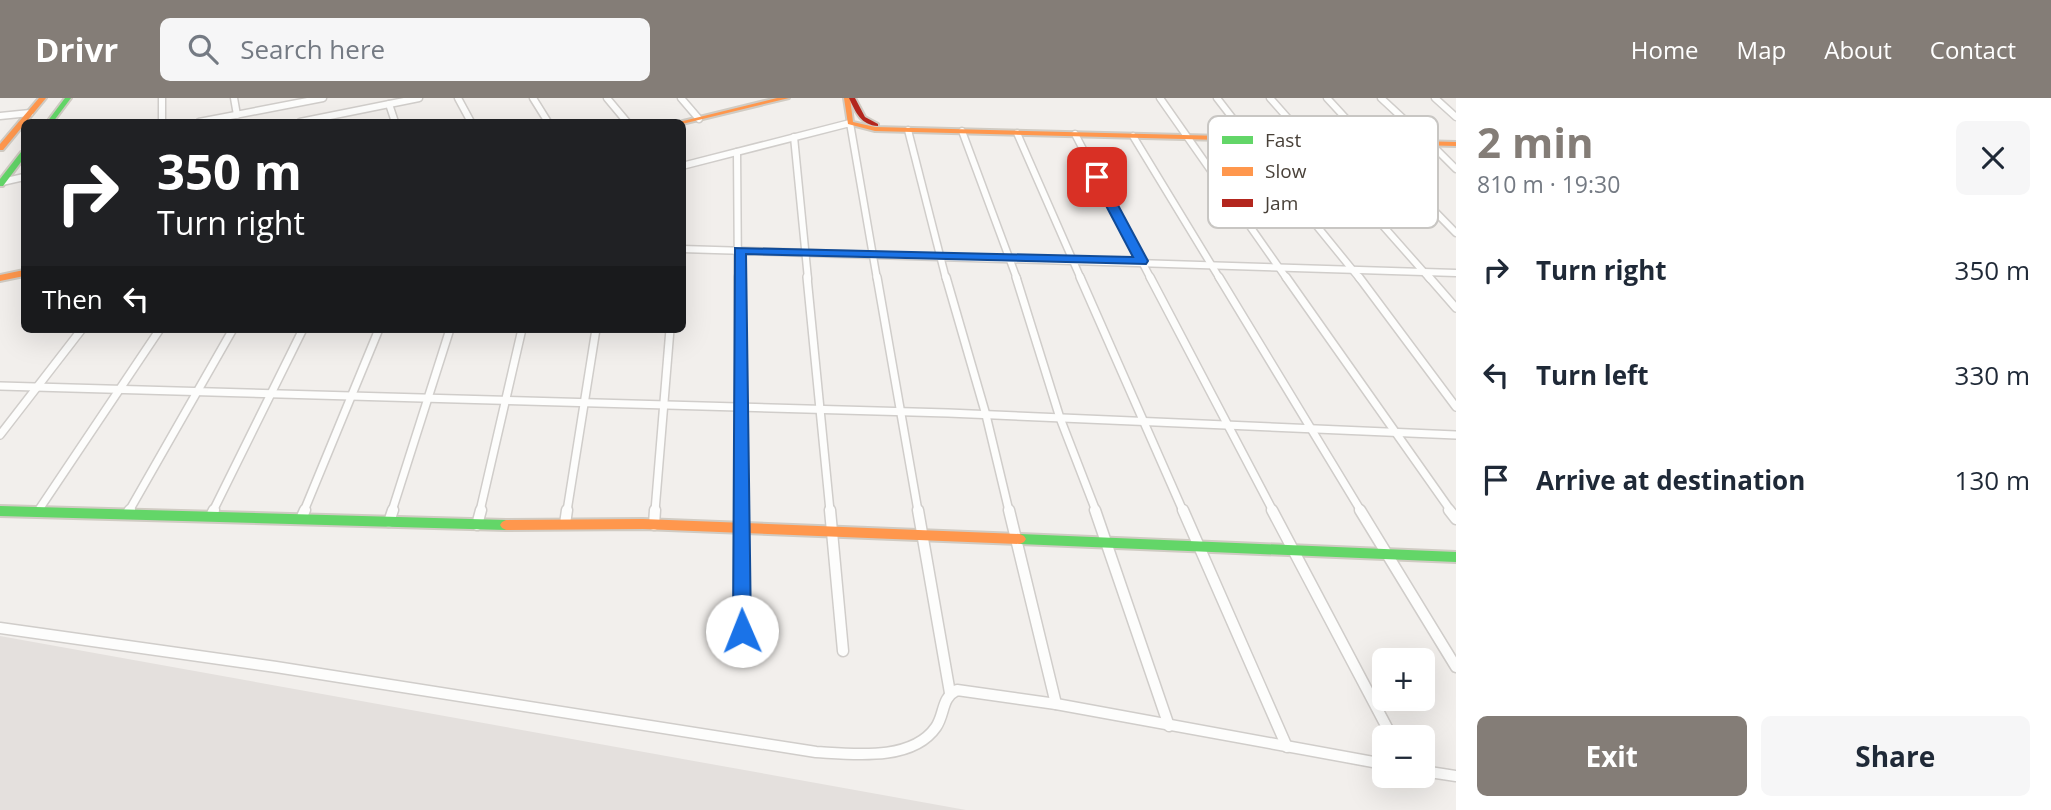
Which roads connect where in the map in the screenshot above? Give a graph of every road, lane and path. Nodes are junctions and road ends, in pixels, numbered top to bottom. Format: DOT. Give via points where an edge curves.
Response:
graph roads {
  1 [pos="43,98"];
  2 [pos="68,98"];
  3 [pos="162,98"];
  4 [pos="234,98"];
  5 [pos="323,98"];
  6 [pos="419,98"];
  7 [pos="458,98"];
  8 [pos="533,98"];
  9 [pos="607,98"];
  10 [pos="681,98"];
  11 [pos="786,98"];
  12 [pos="849,98"];
  13 [pos="1160,98"];
  14 [pos="1217,98"];
  15 [pos="1270,98"];
  16 [pos="1327,98"];
  17 [pos="1381,98"];
  18 [pos="1435,98"];
  19 [pos="305,100"];
  20 [pos="761,101"];
  21 [pos="388,104"];
  22 [pos="30,113"];
  23 [pos="237,115"];
  24 [pos="0,116"];
  25 [pos="1230,116"];
  26 [pos="1287,116"];
  27 [pos="1344,116"];
  28 [pos="1400,116"];
  29 [pos="1456,117"];
  30 [pos="699,118"];
  31 [pos="25,119"];
  32 [pos="52,119"];
  33 [pos="162,119"];
  34 [pos="215,119"];
  35 [pos="324,119"];
  36 [pos="394,119"];
  37 [pos="469,119"];
  38 [pos="546,119"];
  39 [pos="624,119"];
  40 [pos="686,121"];
  41 [pos="850,123"];
  42 [pos="21,124"];
  43 [pos="908,130"];
  44 [pos="962,131"];
  45 [pos="1017,133"];
  46 [pos="1075,134"];
  47 [pos="1186,135"];
  48 [pos="1208,135"];
  49 [pos="1133,136"];
  50 [pos="794,137"];
  51 [pos="1456,138"];
  52 [pos="1438,139"];
  53 [pos="1438,142"];
  54 [pos="1456,144"];
  55 [pos="0,148"];
  56 [pos="737,152"];
  57 [pos="1438,152"];
  58 [pos="21,160"];
  59 [pos="686,165"];
  60 [pos="1208,166"];
  61 [pos="1456,169"];
  62 [pos="21,178"];
  63 [pos="1,183"];
  64 [pos="1438,214"];
  65 [pos="1252,228"];
  66 [pos="1319,228"];
  67 [pos="1386,228"];
  68 [pos="1456,233"];
  69 [pos="686,249"];
  70 [pos="739,250"];
  71 [pos="806,252"];
  72 [pos="872,253"];
  73 [pos="939,255"];
  74 [pos="1010,258"];
  75 [pos="1075,260"];
  76 [pos="1141,261"];
  77 [pos="1210,264"];
  78 [pos="1279,266"];
  79 [pos="1354,271"];
  80 [pos="1426,273"];
  81 [pos="21,274"];
  82 [pos="1456,274"];
  83 [pos="0,278"];
  84 [pos="1456,308"];
  85 [pos="79,333"];
  86 [pos="157,333"];
  87 [pos="231,333"];
  88 [pos="301,333"];
  89 [pos="377,333"];
  90 [pos="449,333"];
  91 [pos="521,333"];
  92 [pos="595,333"];
  93 [pos="670,333"];
  94 [pos="0,386"];
  95 [pos="38,387"];
  96 [pos="121,390"];
  97 [pos="196,392"];
  98 [pos="272,395"];
  99 [pos="352,397"];
  100 [pos="428,399"];
  101 [pos="505,401"];
  102 [pos="585,403"];
  103 [pos="666,406"];
  104 [pos="1456,407"];
  105 [pos="739,408"];
  106 [pos="820,410"];
  107 [pos="902,412"];
  108 [pos="986,415"];
  109 [pos="1060,418"];
  110 [pos="1143,421"];
  111 [pos="1226,424"];
  112 [pos="1312,427"];
  113 [pos="1392,430"];
  114 [pos="0,435"];
  115 [pos="1456,435"];
  116 [pos="0,511"];
  117 [pos="38,511"];
  118 [pos="128,513"];
  119 [pos="211,516"];
  120 [pos="300,519"];
  121 [pos="1456,519"];
  122 [pos="389,522"];
  123 [pos="565,524"];
  124 [pos="477,525"];
  125 [pos="654,525"];
  126 [pos="740,529"];
  127 [pos="832,534"];
  128 [pos="925,538"];
  129 [pos="1016,541"];
  130 [pos="1109,545"];
  131 [pos="1202,548"];
  132 [pos="1292,551"];
  133 [pos="1386,555"];
  134 [pos="1456,557"];
  135 [pos="0,628"];
  136 [pos="742,631"];
  137 [pos="843,651"];
  138 [pos="1456,667"];
  139 [pos="950,693"];
  140 [pos="1056,704"];
  141 [pos="1386,725"];
  142 [pos="1169,726"];
  143 [pos="1287,747"];
  144 [pos="1372,762"];
  145 [pos="1435,773"];
  146 [pos="1456,776"];
  1 -- 22 [label="main road"];
  2 -- 32 [label="main road"];
  3 -- 33 [label="street"];
  4 -- 23 [label="street"];
  5 -- 19 [label="street"];
  6 -- 21 [label="street"];
  7 -- 37 [label="street"];
  8 -- 38 [label="street"];
  9 -- 39 [label="street"];
  10 -- 30 [label="street"];
  11 -- 20 [label="main road"];
  12 -- 41 [label="main road"];
  12 -- 47 [label="main road" via="864,120 876,125"];
  13 -- 47 [label="street"];
  14 -- 25 [label="street"];
  15 -- 26 [label="street"];
  16 -- 27 [label="street"];
  17 -- 28 [label="street"];
  18 -- 29 [label="street"];
  19 -- 23 [label="street"];
  20 -- 30 [label="main road"];
  21 -- 35 [label="street"];
  21 -- 36 [label="street"];
  22 -- 24 [label="street"];
  22 -- 31 [label="main road"];
  23 -- 34 [label="street"];
  30 -- 40 [label="main road"];
  41 -- 43 [label="main road"];
  41 -- 50 [label="street"];
  41 -- 72 [label="street"];
  42 -- 55 [label="main road"];
  43 -- 44 [label="main road"];
  43 -- 73 [label="street"];
  44 -- 45 [label="main road"];
  44 -- 74 [label="street"];
  45 -- 46 [label="main road"];
  45 -- 75 [label="street"];
  46 -- 49 [label="main road"];
  46 -- 76 [label="street"];
  47 -- 48 [label="main road"];
  47 -- 49 [label="main road"];
  47 -- 60 [label="street"];
  49 -- 77 [label="street"];
  50 -- 56 [label="street"];
  50 -- 71 [label="street"];
  51 -- 52 [label="main road"];
  53 -- 54 [label="main road"];
  56 -- 59 [label="street"];
  56 -- 70 [label="street"];
  57 -- 61 [label="street"];
  58 -- 63 [label="main road"];
  62 -- 63 [label="street"];
  64 -- 68 [label="street"];
  65 -- 78 [label="street"];
  66 -- 79 [label="street"];
  67 -- 80 [label="street"];
  69 -- 70 [label="street"];
  70 -- 71 [label="street"];
  70 -- 105 [label="street"];
  71 -- 72 [label="street"];
  71 -- 106 [label="street"];
  72 -- 73 [label="street"];
  72 -- 107 [label="street"];
  73 -- 74 [label="street"];
  73 -- 108 [label="street"];
  74 -- 75 [label="street"];
  74 -- 109 [label="street"];
  75 -- 76 [label="street"];
  75 -- 110 [label="street"];
  76 -- 77 [label="street"];
  76 -- 111 [label="street"];
  77 -- 78 [label="street"];
  77 -- 112 [label="street"];
  78 -- 79 [label="street"];
  78 -- 113 [label="street"];
  79 -- 80 [label="street"];
  79 -- 104 [label="street"];
  80 -- 82 [label="street"];
  80 -- 84 [label="street"];
  81 -- 83 [label="main road"];
  85 -- 95 [label="street"];
  86 -- 96 [label="street"];
  87 -- 97 [label="street"];
  88 -- 98 [label="street"];
  89 -- 99 [label="street"];
  90 -- 100 [label="street"];
  91 -- 101 [label="street"];
  92 -- 102 [label="street"];
  93 -- 103 [label="street"];
  94 -- 95 [label="street"];
  95 -- 96 [label="street"];
  95 -- 114 [label="street"];
  96 -- 97 [label="street"];
  96 -- 117 [label="street"];
  97 -- 98 [label="street"];
  97 -- 118 [label="street"];
  98 -- 99 [label="street"];
  98 -- 119 [label="street"];
  99 -- 100 [label="street"];
  99 -- 120 [label="street"];
  100 -- 101 [label="street"];
  100 -- 122 [label="street"];
  101 -- 102 [label="street"];
  101 -- 124 [label="street"];
  102 -- 103 [label="street"];
  102 -- 123 [label="street"];
  103 -- 105 [label="street"];
  103 -- 125 [label="street"];
  105 -- 106 [label="street"];
  105 -- 126 [label="street"];
  106 -- 107 [label="street"];
  106 -- 127 [label="street"];
  107 -- 108 [label="street"];
  107 -- 128 [label="street"];
  108 -- 109 [label="street"];
  108 -- 129 [label="street"];
  109 -- 110 [label="street"];
  109 -- 130 [label="street"];
  110 -- 111 [label="street"];
  110 -- 131 [label="street"];
  111 -- 112 [label="street"];
  111 -- 132 [label="street"];
  112 -- 113 [label="street"];
  112 -- 133 [label="street"];
  113 -- 115 [label="street"];
  113 -- 121 [label="street"];
  116 -- 117 [label="main road"];
  117 -- 118 [label="main road"];
  118 -- 119 [label="main road"];
  119 -- 120 [label="main road"];
  120 -- 122 [label="main road"];
  122 -- 124 [label="main road"];
  123 -- 124 [label="main road"];
  123 -- 125 [label="main road"];
  125 -- 126 [label="main road"];
  126 -- 127 [label="main road"];
  126 -- 136 [label="street"];
  127 -- 128 [label="main road"];
  127 -- 137 [label="street"];
  128 -- 129 [label="main road"];
  128 -- 139 [label="street"];
  129 -- 130 [label="main road"];
  129 -- 140 [label="street"];
  130 -- 131 [label="main road"];
  130 -- 142 [label="street"];
  131 -- 132 [label="main road"];
  131 -- 143 [label="street"];
  132 -- 133 [label="main road"];
  132 -- 141 [label="street"];
  133 -- 134 [label="main road"];
  133 -- 138 [label="street"];
  135 -- 139 [label="street" via="816,752 891,751 918,743 936,729"];
  139 -- 140 [label="street"];
  140 -- 142 [label="street"];
  142 -- 143 [label="street"];
  143 -- 144 [label="street"];
  145 -- 146 [label="street"];
}
